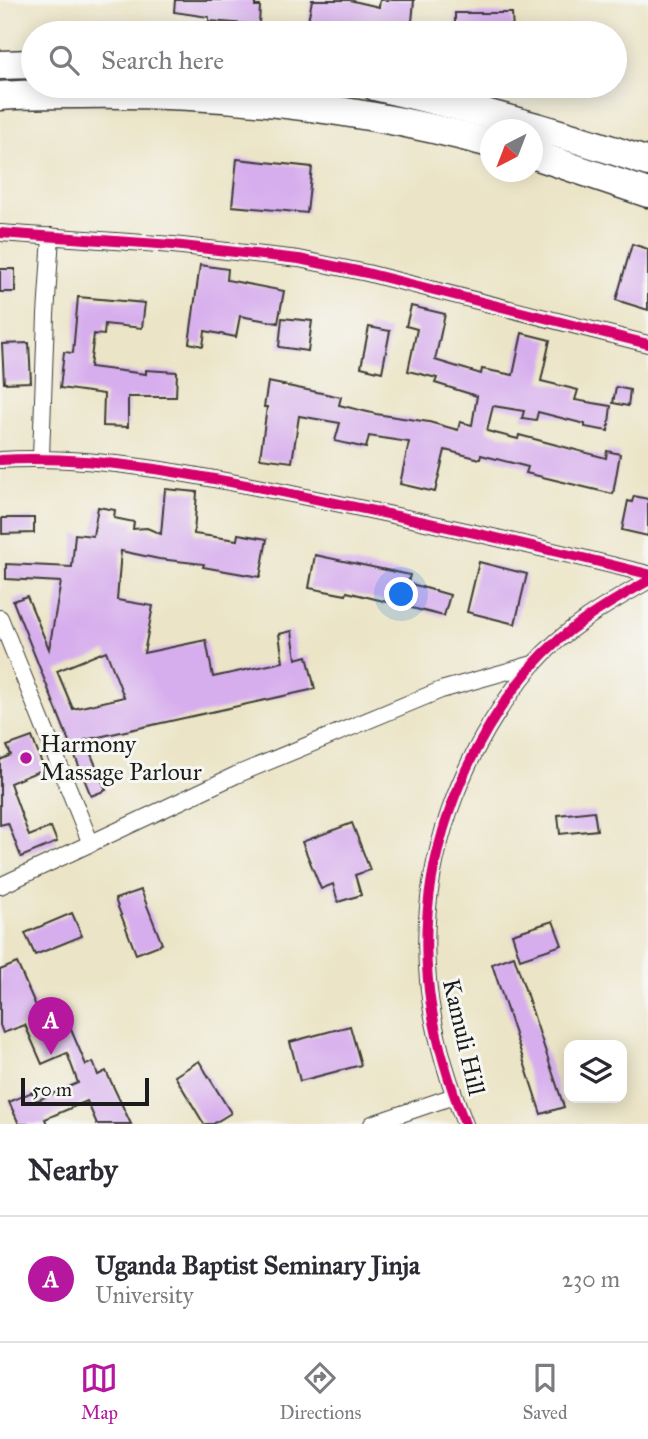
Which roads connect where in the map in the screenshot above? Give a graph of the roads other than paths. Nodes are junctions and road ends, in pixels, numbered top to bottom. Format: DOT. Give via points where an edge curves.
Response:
graph roads {
  1 [pos="21,64"];
  2 [pos="0,65"];
  3 [pos="0,96"];
  4 [pos="21,96"];
  5 [pos="216,98"];
  6 [pos="428,98"];
  7 [pos="480,140"];
  8 [pos="543,157"];
  9 [pos="648,162"];
  10 [pos="648,193"];
  11 [pos="0,233"];
  12 [pos="51,236"];
  13 [pos="648,344"];
  14 [pos="41,457"];
  15 [pos="0,460"];
  16 [pos="648,573"];
  17 [pos="648,581"];
  18 [pos="0,618"];
  19 [pos="533,664"];
  20 [pos="91,844"];
  21 [pos="0,886"];
  22 [pos="454,1096"];
  23 [pos="372,1124"];
  24 [pos="465,1124"];
  1 -- 2 [label="highway"];
  3 -- 4 [label="highway"];
  5 -- 7 [label="highway" via="342,113"];
  6 -- 9 [label="highway" via="576,137"];
  8 -- 10 [label="highway"];
  11 -- 12 [label="street"];
  12 -- 13 [label="street" via="299,259"];
  12 -- 14 [label="street"];
  14 -- 15 [label="street"];
  14 -- 16 [label="street" via="245,485 509,539"];
  17 -- 19 [label="street, Kamuli Hill" via="574,627"];
  18 -- 20 [label="street"];
  19 -- 20 [label="street" via="441,690 236,775"];
  19 -- 22 [label="street, Kamuli Hill" via="472,755 438,848 427,913 428,979"];
  20 -- 21 [label="street"];
  22 -- 23 [label="street"];
  22 -- 24 [label="street, Kamuli Hill"];
}
